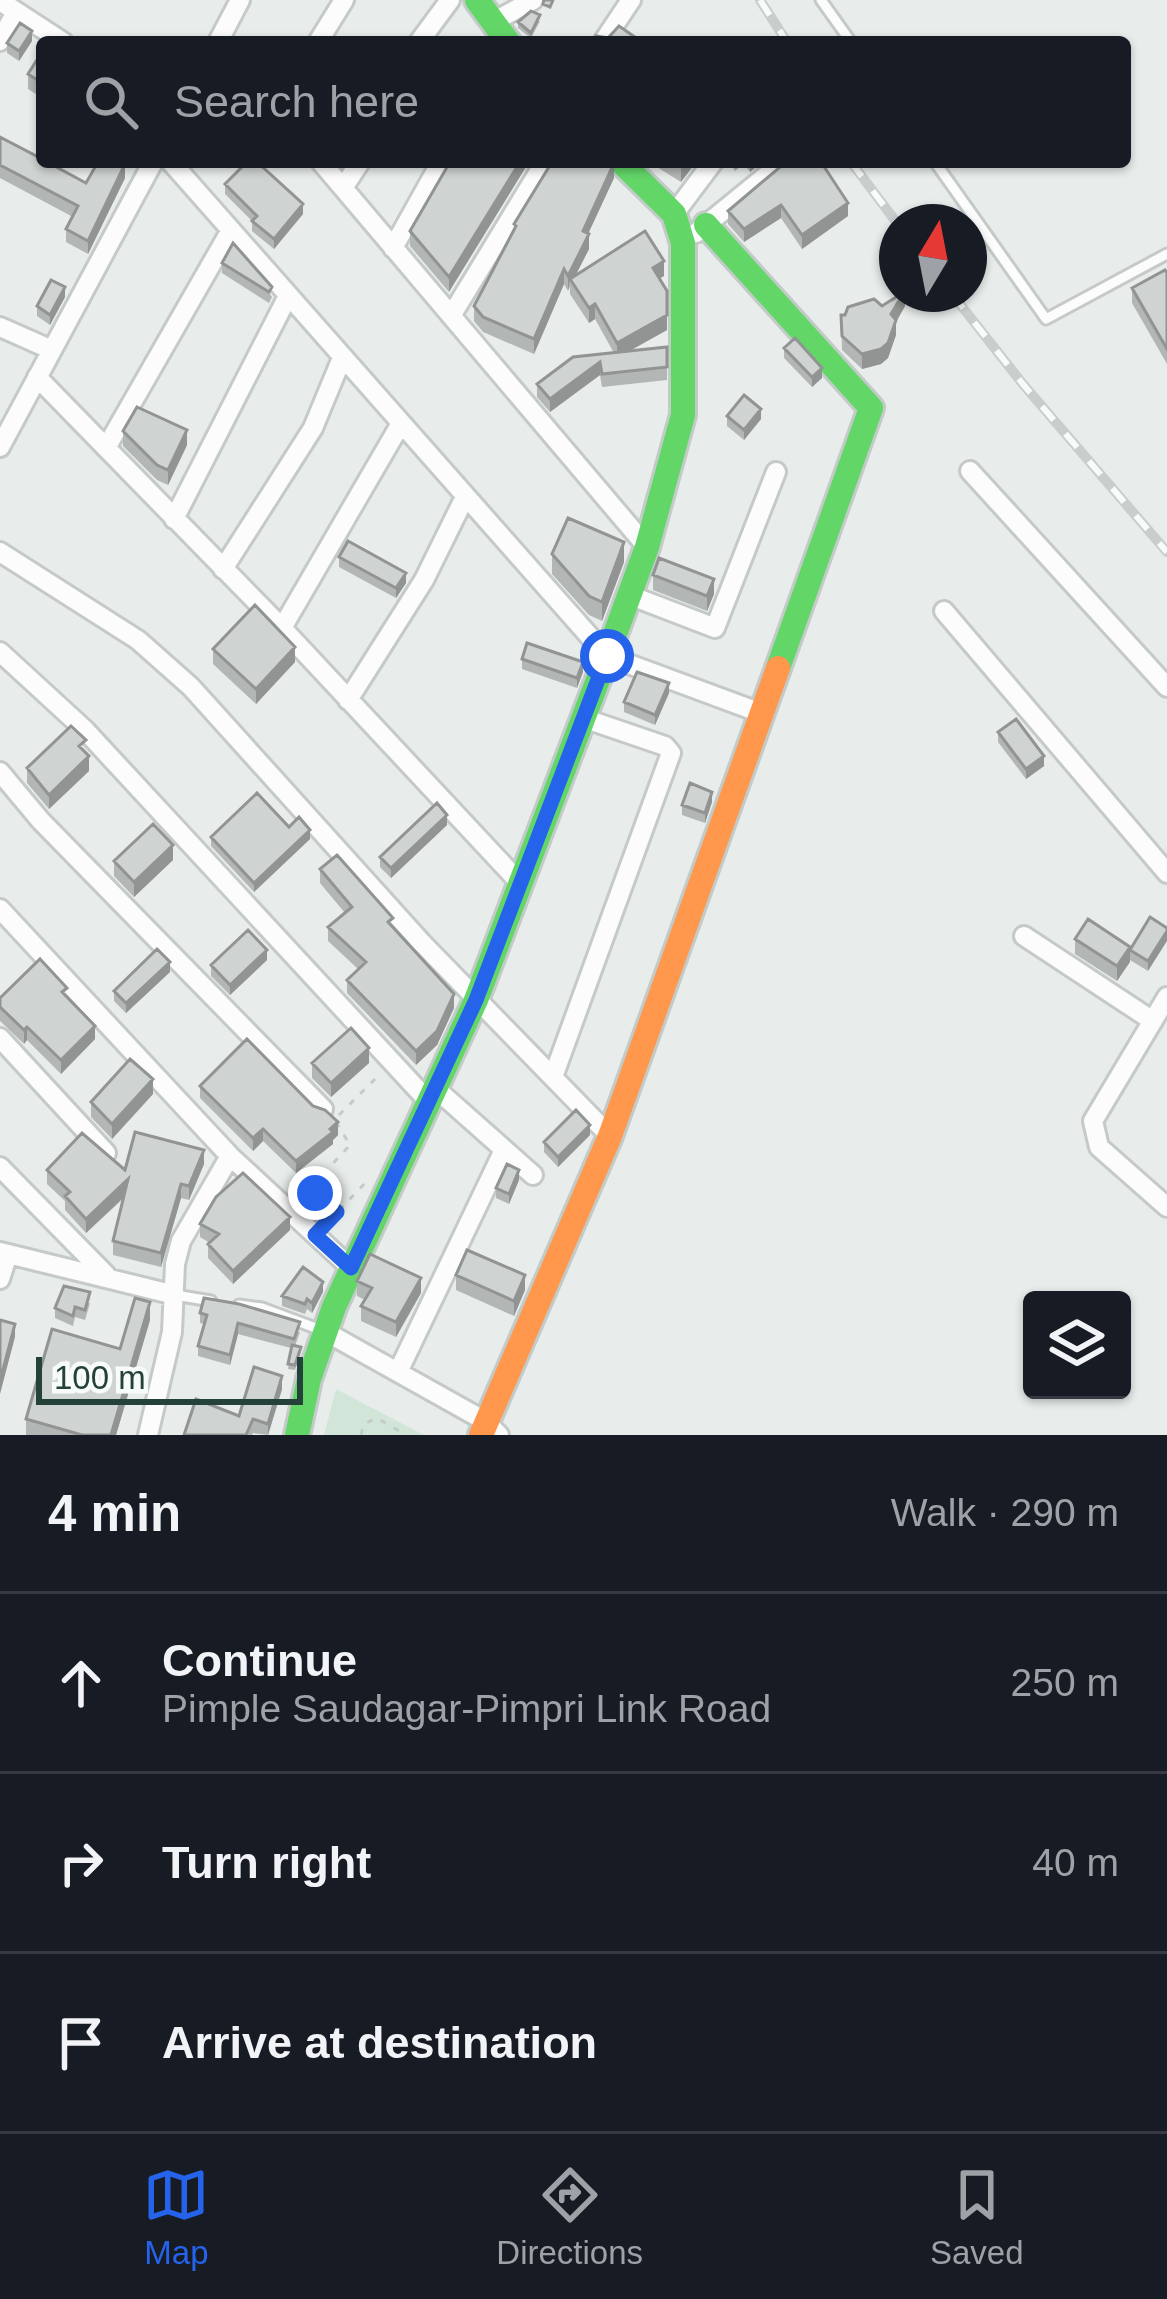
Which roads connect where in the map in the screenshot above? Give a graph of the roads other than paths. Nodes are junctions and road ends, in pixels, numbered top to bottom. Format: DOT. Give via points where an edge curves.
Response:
graph roads {
  1 [pos="240,0"];
  2 [pos="344,0"];
  3 [pos="450,0"];
  4 [pos="477,0"];
  5 [pos="533,0"];
  6 [pos="632,0"];
  7 [pos="821,0"];
  8 [pos="8,7"];
  9 [pos="501,32"];
  10 [pos="54,36"];
  11 [pos="222,36"];
  12 [pos="322,36"];
  13 [pos="423,36"];
  14 [pos="607,36"];
  15 [pos="847,36"];
  16 [pos="0,40"];
  17 [pos="151,168"];
  18 [pos="176,168"];
  19 [pos="326,168"];
  20 [pos="356,168"];
  21 [pos="438,168"];
  22 [pos="540,168"];
  23 [pos="632,168"];
  24 [pos="708,168"];
  25 [pos="776,168"];
  26 [pos="939,168"];
  27 [pos="343,188"];
  28 [pos="674,214"];
  29 [pos="706,225"];
  30 [pos="230,230"];
  31 [pos="683,243"];
  32 [pos="394,248"];
  33 [pos="1167,254"];
  34 [pos="288,296"];
  35 [pos="451,316"];
  36 [pos="0,327"];
  37 [pos="52,350"];
  38 [pos="342,358"];
  39 [pos="37,377"];
  40 [pos="400,425"];
  41 [pos="0,447"];
  42 [pos="106,448"];
  43 [pos="776,472"];
  44 [pos="970,472"];
  45 [pos="465,497"];
  46 [pos="174,520"];
  47 [pos="647,547"];
  48 [pos="0,552"];
  49 [pos="223,569"];
  50 [pos="629,595"];
  51 [pos="944,611"];
  52 [pos="282,628"];
  53 [pos="607,656"];
  54 [pos="5,665"];
  55 [pos="1167,687"];
  56 [pos="349,700"];
  57 [pos="760,713"];
  58 [pos="583,718"];
  59 [pos="0,772"];
  60 [pos="1167,873"];
  61 [pos="520,883"];
  62 [pos="0,909"];
  63 [pos="1024,936"];
  64 [pos="1167,997"];
  65 [pos="476,1000"];
  66 [pos="1153,1021"];
  67 [pos="0,1038"];
  68 [pos="553,1077"];
  69 [pos="433,1096"];
  70 [pos="323,1109"];
  71 [pos="610,1136"];
  72 [pos="505,1150"];
  73 [pos="106,1153"];
  74 [pos="230,1156"];
  75 [pos="0,1167"];
  76 [pos="533,1175"];
  77 [pos="1167,1207"];
  78 [pos="4,1253"];
  79 [pos="351,1268"];
  80 [pos="109,1277"];
  81 [pos="0,1279"];
  82 [pos="175,1295"];
  83 [pos="326,1331"];
  84 [pos="398,1372"];
  85 [pos="488,1430"];
  86 [pos="148,1435"];
  87 [pos="297,1435"];
  1 -- 11 [label="street"];
  2 -- 12 [label="street"];
  3 -- 13 [label="street"];
  4 -- 9 [label="street"];
  5 -- 9 [label="street"];
  6 -- 14 [label="street"];
  7 -- 15 [label="lane"];
  8 -- 10 [label="street"];
  8 -- 16 [label="street"];
  17 -- 37 [label="street"];
  18 -- 30 [label="street"];
  19 -- 27 [label="street"];
  20 -- 27 [label="street"];
  21 -- 32 [label="street"];
  22 -- 35 [label="street"];
  23 -- 28 [label="street"];
  24 -- 28 [label="street"];
  25 -- 29 [label="street"];
  26 -- 33 [label="lane" via="1046,319"];
  27 -- 32 [label="street"];
  28 -- 31 [label="street"];
  29 -- 31 [label="street"];
  29 -- 57 [label="street" via="871,408"];
  30 -- 34 [label="street"];
  30 -- 42 [label="street"];
  31 -- 47 [label="street" via="683,416"];
  32 -- 35 [label="street"];
  34 -- 38 [label="street"];
  34 -- 46 [label="street"];
  35 -- 47 [label="street"];
  36 -- 37 [label="street"];
  37 -- 39 [label="street"];
  38 -- 40 [label="street"];
  38 -- 49 [label="street" via="313,428"];
  39 -- 41 [label="street"];
  39 -- 42 [label="street"];
  40 -- 45 [label="street"];
  40 -- 52 [label="street"];
  42 -- 46 [label="street"];
  43 -- 50 [label="street" via="715,628"];
  44 -- 55 [label="street"];
  45 -- 53 [label="street"];
  45 -- 56 [label="street"];
  46 -- 49 [label="street"];
  47 -- 50 [label="street"];
  48 -- 65 [label="street" via="138,640 191,688"];
  49 -- 52 [label="street"];
  50 -- 53 [label="street"];
  51 -- 60 [label="street"];
  52 -- 56 [label="street"];
  53 -- 57 [label="street"];
  53 -- 58 [label="street"];
  54 -- 69 [label="street" via="85,730"];
  56 -- 61 [label="street"];
  57 -- 71 [label="street"];
  58 -- 61 [label="street"];
  58 -- 68 [label="street" via="671,753"];
  59 -- 70 [label="street"];
  61 -- 65 [label="street"];
  62 -- 74 [label="street"];
  63 -- 66 [label="street"];
  64 -- 66 [label="street"];
  65 -- 68 [label="street"];
  65 -- 69 [label="street"];
  66 -- 77 [label="street" via="1093,1121 1094,1136"];
  67 -- 73 [label="street"];
  68 -- 71 [label="street"];
  69 -- 72 [label="street"];
  69 -- 79 [label="street"];
  71 -- 85 [label="street"];
  72 -- 76 [label="street"];
  72 -- 84 [label="street"];
  74 -- 79 [label="street"];
  74 -- 82 [label="street" via="181,1241"];
  75 -- 80 [label="street"];
  78 -- 80 [label="street"];
  78 -- 81 [label="street"];
  79 -- 83 [label="street"];
  80 -- 82 [label="street"];
  82 -- 83 [label="lane" via="262,1308"];
  82 -- 86 [label="street"];
  83 -- 84 [label="street"];
  83 -- 87 [label="street"];
  84 -- 85 [label="street"];
}
